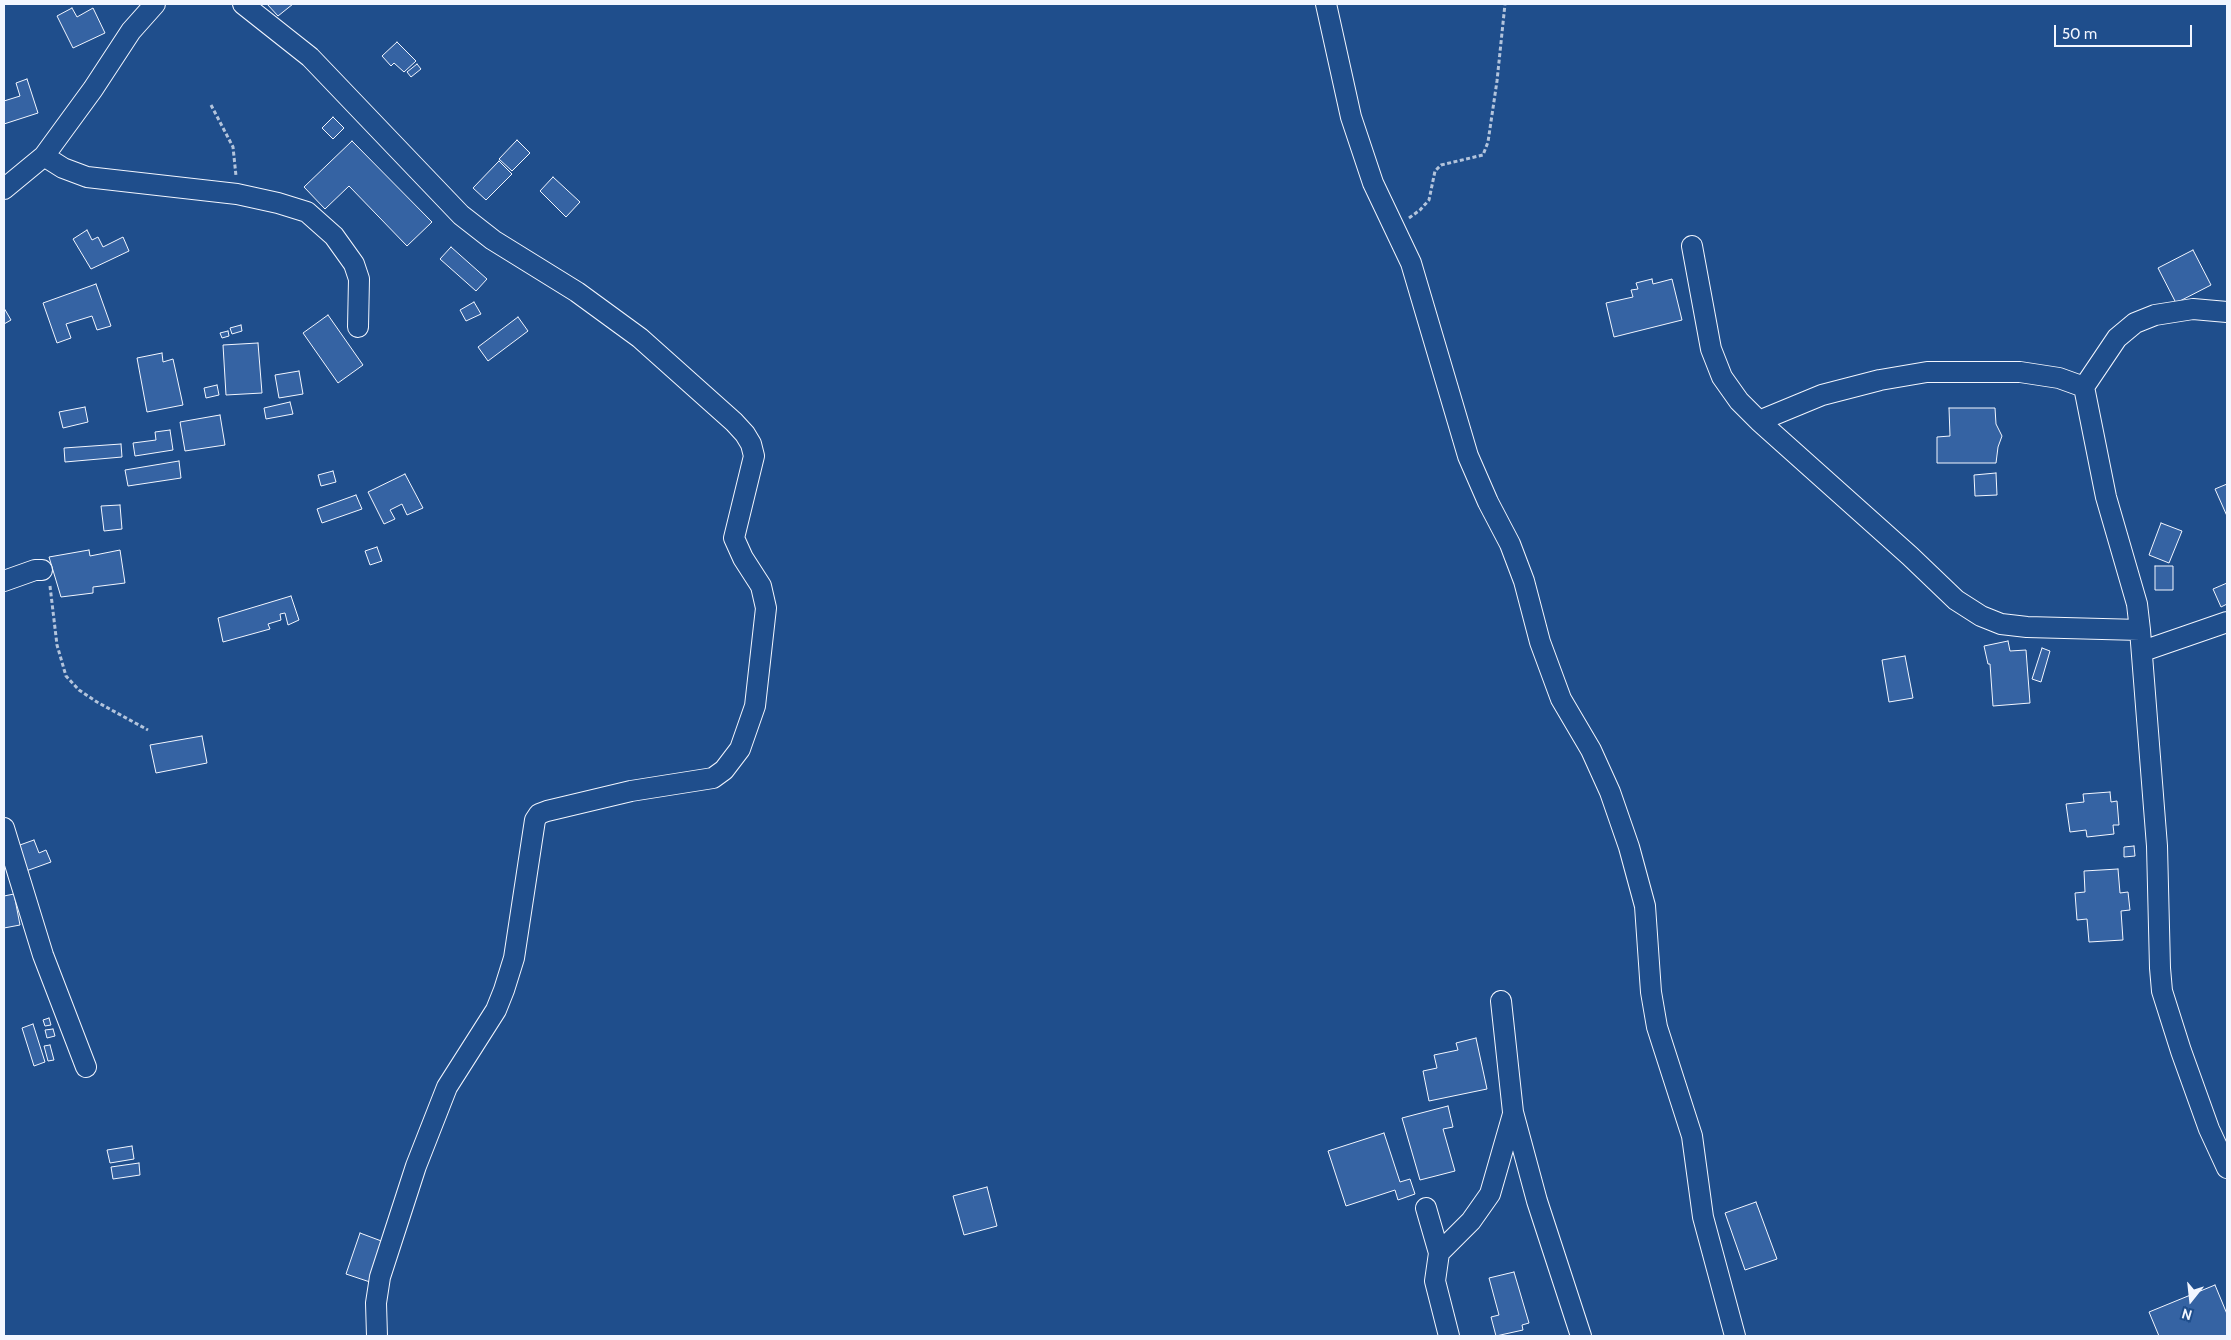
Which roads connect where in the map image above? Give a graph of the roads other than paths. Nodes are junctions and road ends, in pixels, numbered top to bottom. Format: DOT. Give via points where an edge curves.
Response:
graph roads {
  1 [pos="156,4"];
  2 [pos="243,4"];
  3 [pos="1326,4"];
  4 [pos="44,156"];
  5 [pos="4,189"];
  6 [pos="1692,246"];
  7 [pos="2227,312"];
  8 [pos="358,326"];
  9 [pos="2084,386"];
  10 [pos="1758,421"];
  11 [pos="42,570"];
  12 [pos="4,581"];
  13 [pos="2227,622"];
  14 [pos="2140,630"];
  15 [pos="2143,651"];
  16 [pos="4,828"];
  17 [pos="1501,1001"];
  18 [pos="86,1067"];
  19 [pos="1513,1112"];
  20 [pos="2227,1168"];
  21 [pos="1426,1208"];
  22 [pos="1439,1253"];
  23 [pos="377,1336"];
  24 [pos="1449,1336"];
  25 [pos="1581,1336"];
  26 [pos="1735,1336"];
  1 -- 4 [label="street" via="131,31"];
  2 -- 23 [label="street" via="310,57 461,215 640,338 734,422 751,444 754,456 734,538 761,586 766,608 755,706 740,750 713,778 547,811 535,820 514,958 493,1016 447,1087 416,1166 380,1277 376,1303"];
  3 -- 26 [label="street" via="1351,117 1374,183 1411,263 1468,456 1510,544 1561,699 1591,750 1629,847 1644,906 1657,1027 1692,1136 1703,1217"];
  4 -- 5 [label="street"];
  4 -- 8 [label="street" via="87,177 237,194 307,212 334,236 354,264 359,279"];
  6 -- 10 [label="street" via="1711,349 1722,377"];
  7 -- 9 [label="street" via="2193,309 2155,315 2135,323 2117,338"];
  9 -- 10 [label="street" via="2020,372 1928,372 1880,380 1822,396"];
  9 -- 14 [label="street" via="2106,497 2137,604"];
  10 -- 14 [label="street" via="1956,600 1981,616 2001,624 2027,627"];
  11 -- 12 [label="street"];
  13 -- 15 [label="street"];
  14 -- 15 [label="street"];
  15 -- 20 [label="street" via="2157,846 2162,990 2206,1120"];
  16 -- 18 [label="street" via="43,955"];
  17 -- 19 [label="street"];
  19 -- 22 [label="street" via="1490,1194 1472,1221"];
  19 -- 25 [label="street" via="1536,1201"];
  21 -- 22 [label="street"];
  22 -- 24 [label="street" via="1435,1281"];
}
